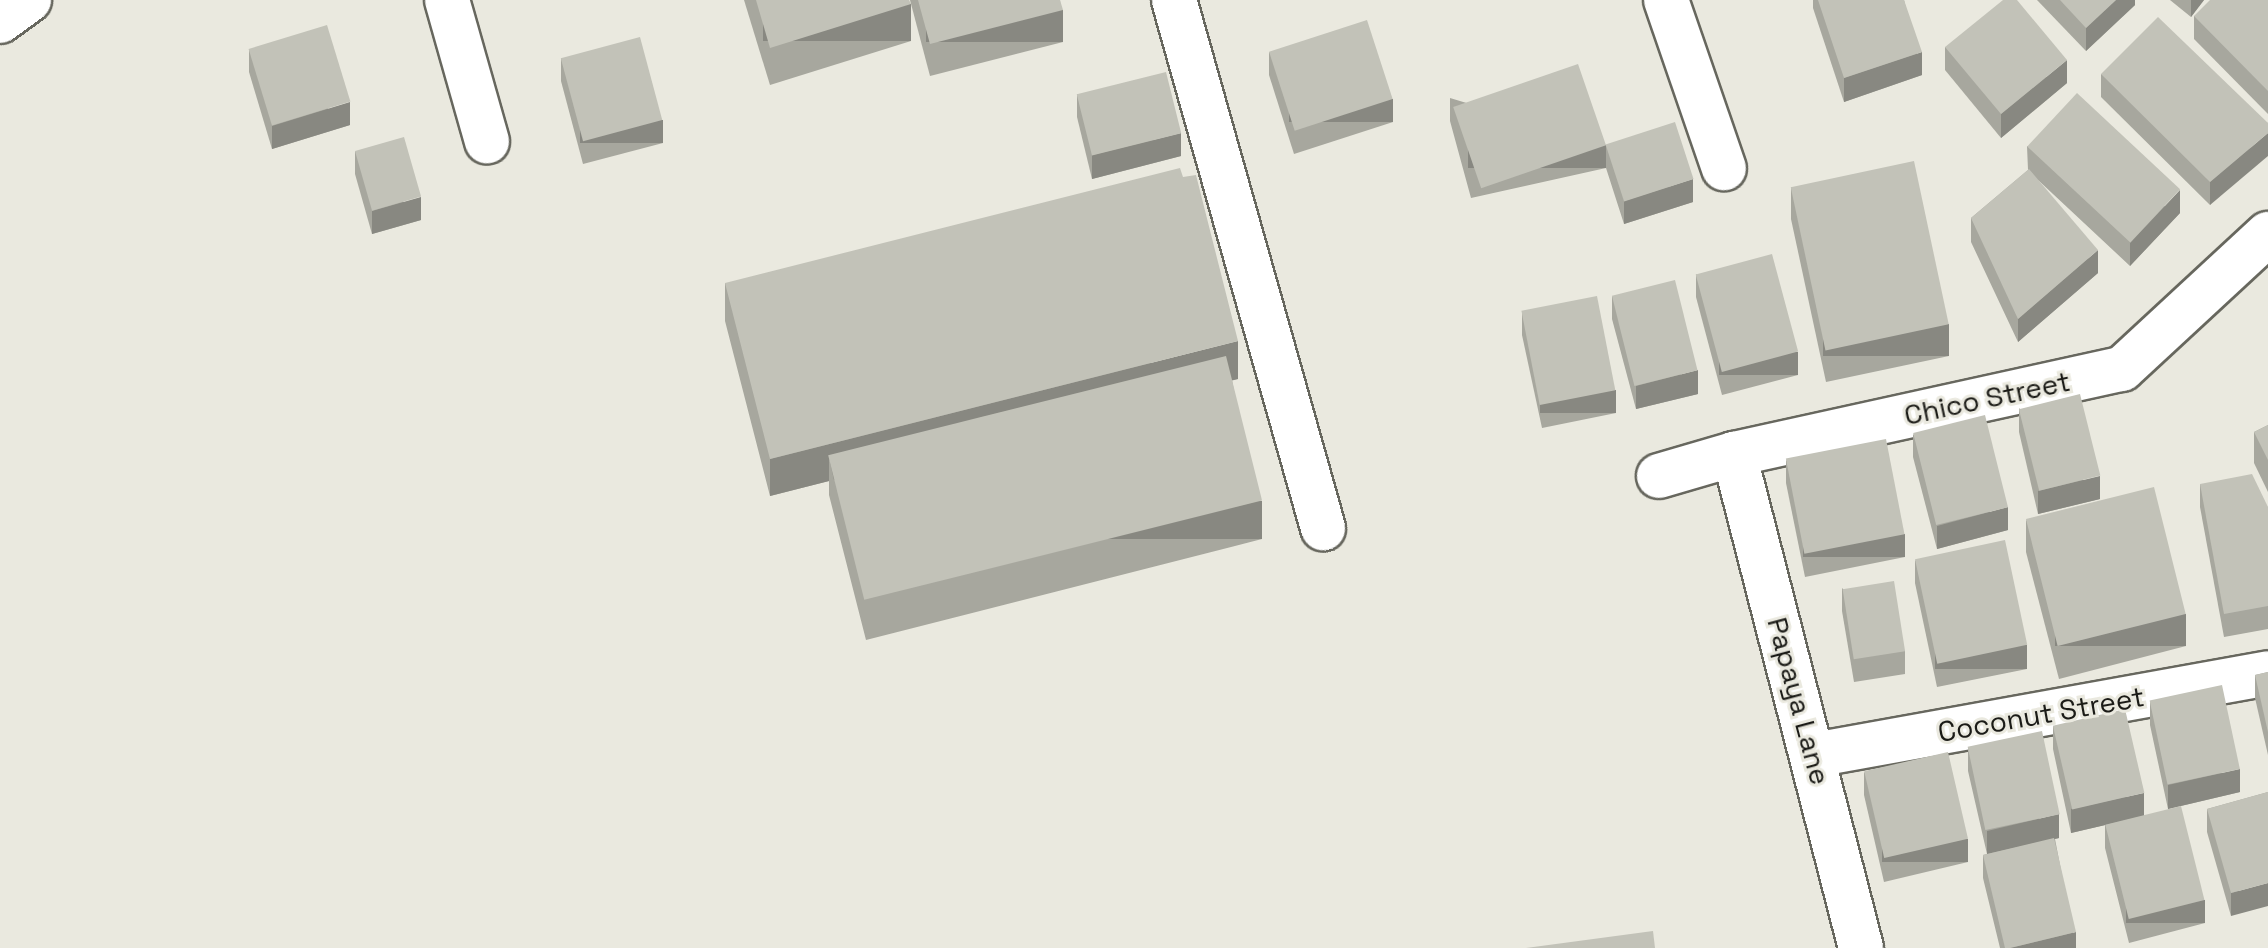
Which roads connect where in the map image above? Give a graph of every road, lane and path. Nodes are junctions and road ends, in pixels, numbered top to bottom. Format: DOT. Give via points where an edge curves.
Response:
graph roads {
  1 [pos="29,0"];
  2 [pos="447,0"];
  3 [pos="1174,0"];
  4 [pos="1666,0"];
  5 [pos="0,21"];
  6 [pos="487,141"];
  7 [pos="1724,168"];
  8 [pos="2268,234"];
  9 [pos="1734,454"];
  10 [pos="1659,476"];
  11 [pos="1323,528"];
  12 [pos="2268,673"];
  13 [pos="1814,755"];
  14 [pos="1861,948"];
  1 -- 5 [label="street"];
  2 -- 6 [label="street"];
  3 -- 11 [label="street"];
  4 -- 7 [label="street"];
  8 -- 9 [label="street, Chico Street" via="2122,369"];
  9 -- 10 [label="street, Chico Street"];
  9 -- 13 [label="street, Papaya Lane"];
  12 -- 13 [label="street, Coconut Street"];
  13 -- 14 [label="street, Papaya Lane"];
}
